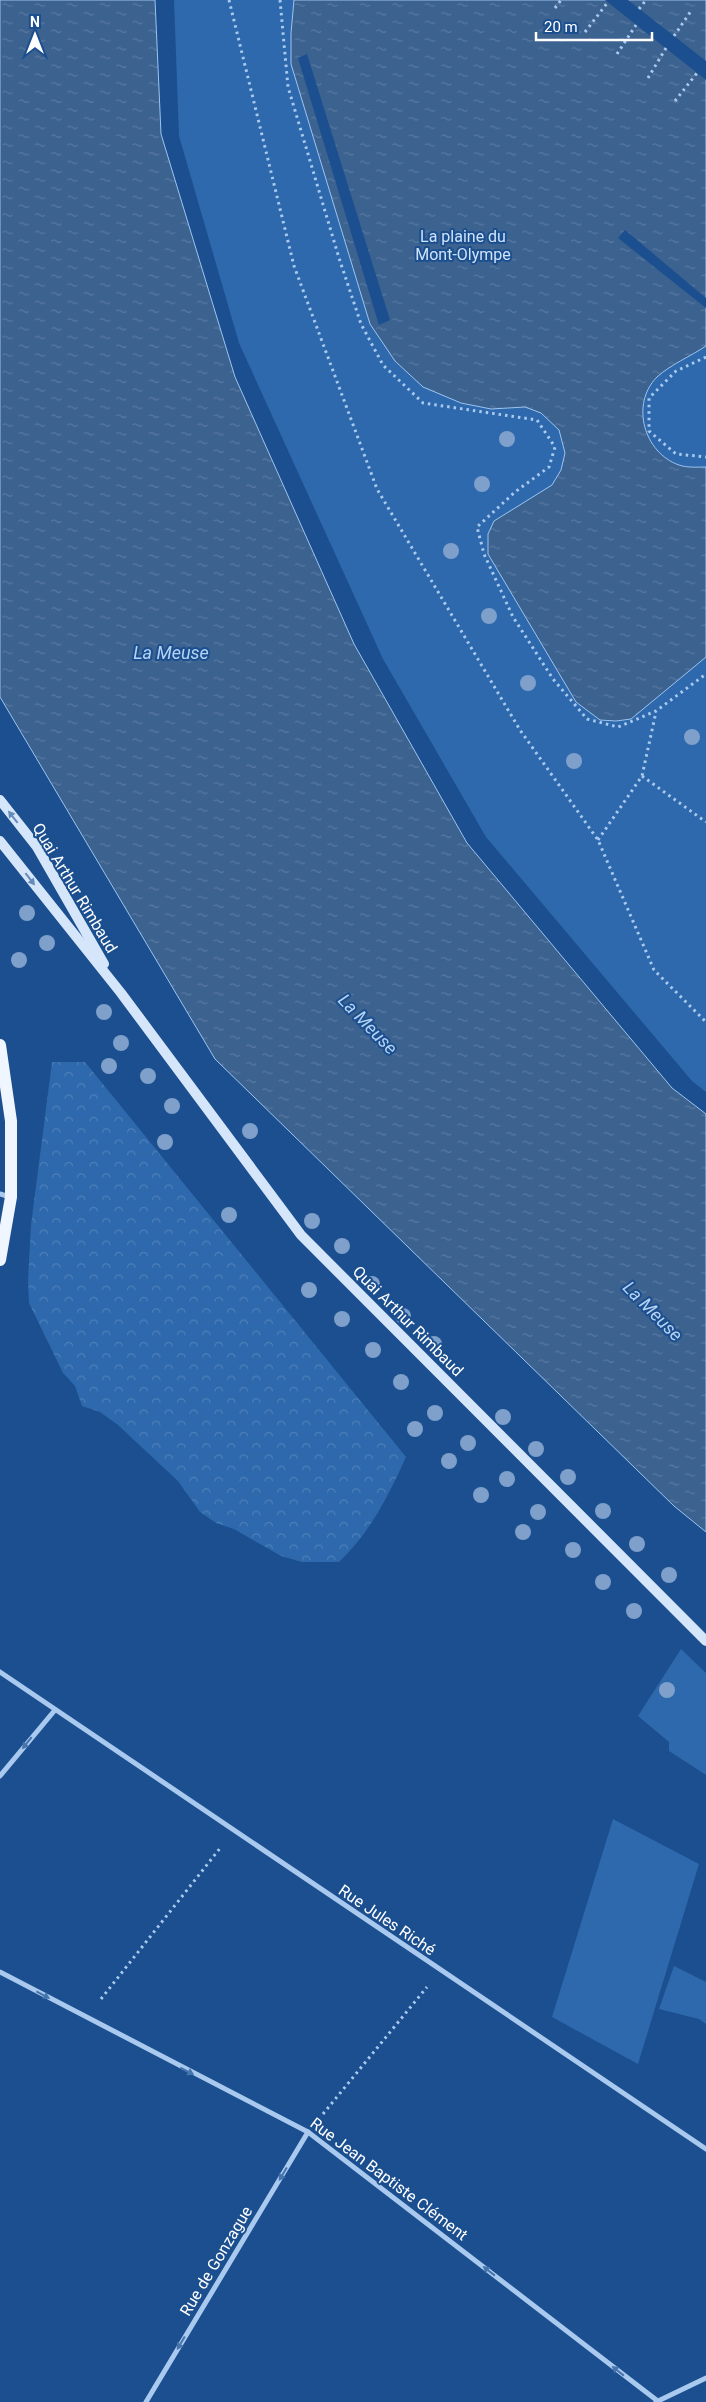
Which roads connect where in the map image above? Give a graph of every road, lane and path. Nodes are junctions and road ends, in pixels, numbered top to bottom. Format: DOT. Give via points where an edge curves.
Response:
graph roads {
  1 [pos="229,0"];
  2 [pos="280,0"];
  3 [pos="561,0"];
  4 [pos="646,0"];
  5 [pos="608,2"];
  6 [pos="555,8"];
  7 [pos="639,9"];
  8 [pos="691,10"];
  9 [pos="636,25"];
  10 [pos="585,32"];
  11 [pos="674,36"];
  12 [pos="666,48"];
  13 [pos="617,54"];
  14 [pos="697,73"];
  15 [pos="648,78"];
  16 [pos="675,101"];
  17 [pos="706,357"];
  18 [pos="706,457"];
  19 [pos="706,674"];
  20 [pos="656,711"];
  21 [pos="642,776"];
  22 [pos="0,800"];
  23 [pos="706,822"];
  24 [pos="598,840"];
  25 [pos="0,841"];
  26 [pos="121,993"];
  27 [pos="706,1022"];
  28 [pos="0,1045"];
  29 [pos="5,1196"];
  30 [pos="0,1260"];
  31 [pos="706,1641"];
  32 [pos="0,1672"];
  33 [pos="54,1710"];
  34 [pos="0,1776"];
  35 [pos="233,1831"];
  36 [pos="440,1971"];
  37 [pos="0,1972"];
  38 [pos="112,1986"];
  39 [pos="308,2132"];
  40 [pos="706,2149"];
  41 [pos="706,2378"];
  42 [pos="657,2401"];
  43 [pos="146,2402"];
  1 -- 24 [label="path" via="294,266 377,489 520,730"];
  2 -- 20 [label="path" via="288,87 358,316 383,365 423,403 537,420 555,447 549,467 515,492 477,527 484,554 513,617 553,679 587,719 618,726"];
  3 -- 6 [label="path"];
  4 -- 7 [label="path"];
  5 -- 10 [label="path"];
  8 -- 11 [label="path"];
  9 -- 13 [label="path"];
  12 -- 15 [label="path"];
  14 -- 16 [label="path"];
  17 -- 18 [label="path" via="676,371 649,398 649,431 676,454"];
  19 -- 20 [label="path"];
  20 -- 21 [label="path"];
  21 -- 23 [label="path"];
  21 -- 24 [label="path"];
  26 -- 22 [label="main road, Quai Arthur Rimbaud, one-way" via="37,847"];
  24 -- 27 [label="path" via="654,970"];
  25 -- 26 [label="main road, Quai Arthur Rimbaud, one-way"];
  26 -- 31 [label="main road, Quai Arthur Rimbaud" via="301,1236"];
  28 -- 29 [label="main road" via="12,1121"];
  29 -- 30 [label="main road"];
  32 -- 33 [label="street, Rue Jules Riché"];
  33 -- 34 [label="street, one-way"];
  33 -- 35 [label="street, Rue Jules Riché"];
  35 -- 36 [label="street, Rue Jules Riché"];
  35 -- 38 [label="path"];
  36 -- 39 [label="path"];
  36 -- 40 [label="street, Rue Jules Riché"];
  37 -- 39 [label="street, Rue Jean Baptiste Clément, one-way"];
  42 -- 39 [label="street, Rue Jean Baptiste Clément, one-way"];
  39 -- 43 [label="street, Rue de Gonzague, one-way"];
  41 -- 42 [label="street"];
}
